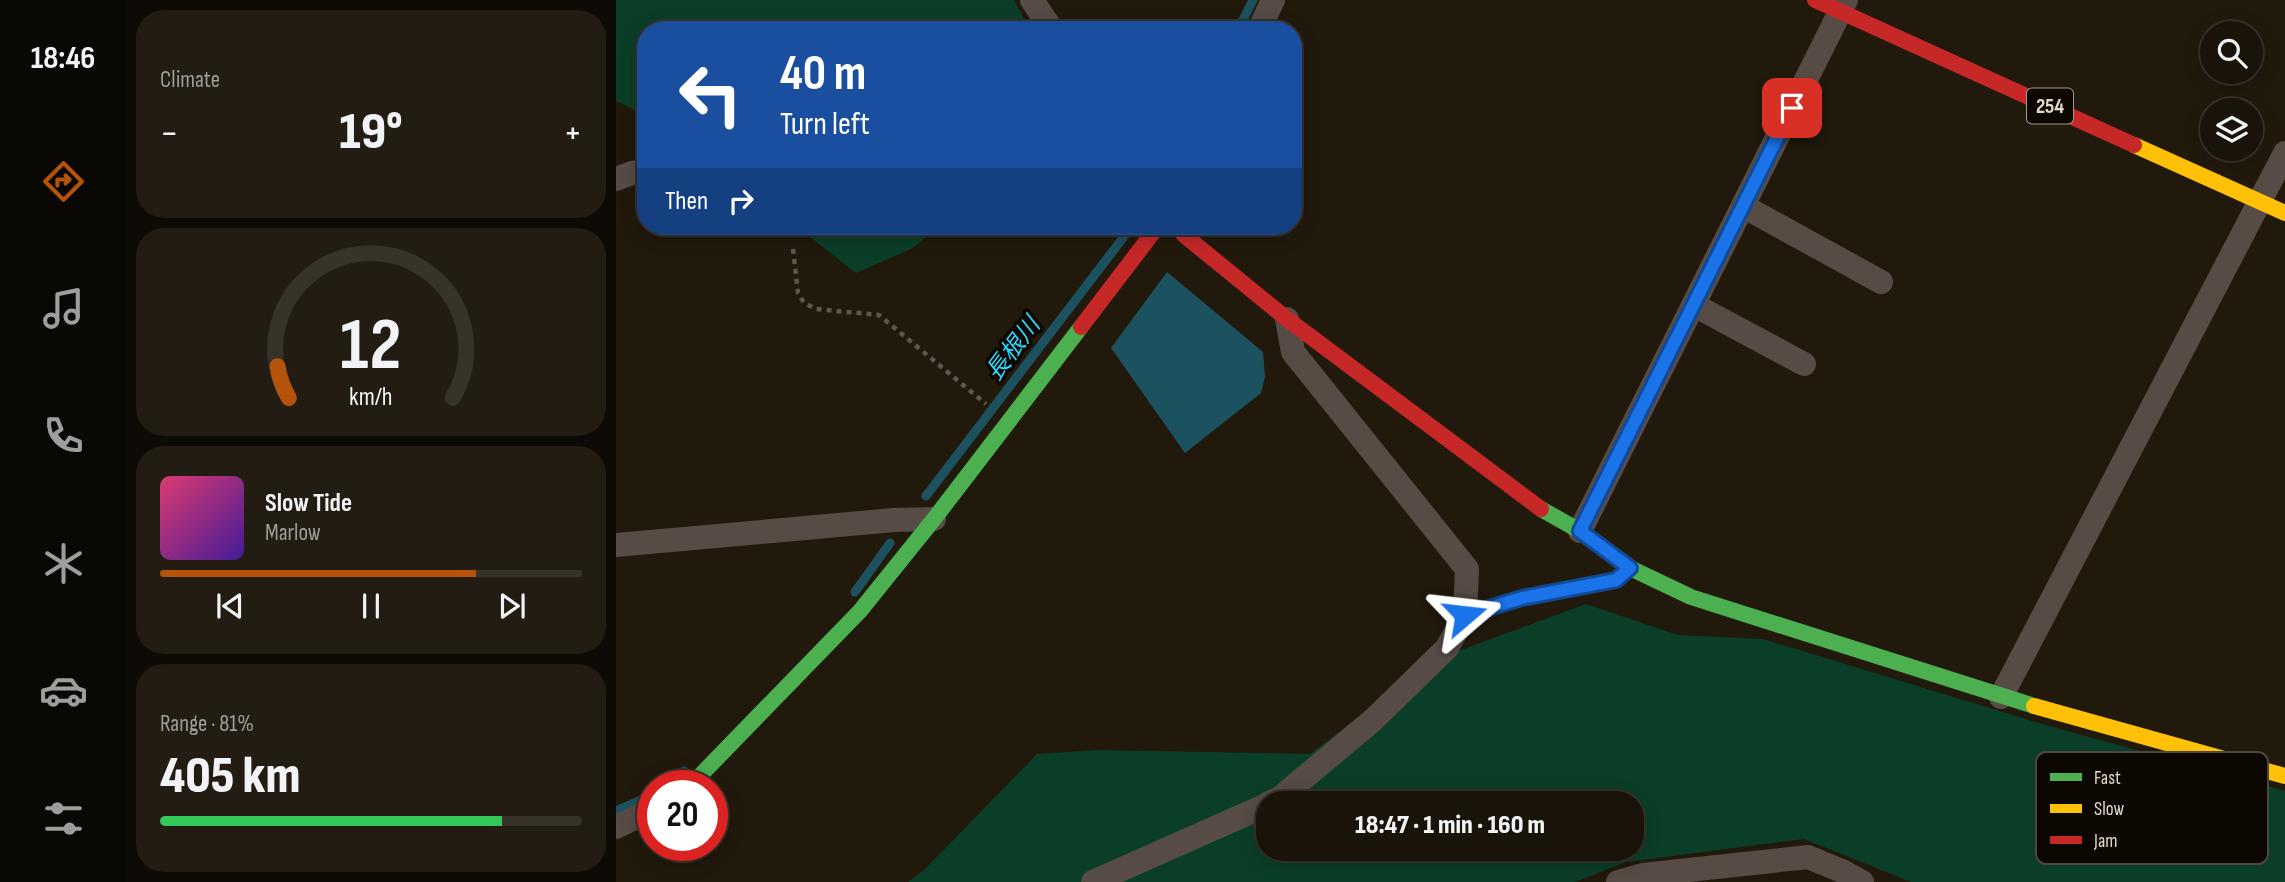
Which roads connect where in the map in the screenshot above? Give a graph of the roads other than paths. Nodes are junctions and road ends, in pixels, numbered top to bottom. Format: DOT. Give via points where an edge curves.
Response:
graph roads {
  1 [pos="1032,0"];
  2 [pos="1273,0"];
  3 [pos="1815,0"];
  4 [pos="1843,6"];
  5 [pos="1046,21"];
  6 [pos="1263,21"];
  7 [pos="2285,153"];
  8 [pos="637,172"];
  9 [pos="616,179"];
  10 [pos="2260,202"];
  11 [pos="1743,206"];
  12 [pos="2285,213"];
  13 [pos="1151,235"];
  14 [pos="1184,235"];
  15 [pos="1881,282"];
  16 [pos="1694,305"];
  17 [pos="1287,318"];
  18 [pos="1804,364"];
  19 [pos="934,519"];
  20 [pos="1580,531"];
  21 [pos="616,545"];
  22 [pos="1630,568"];
  23 [pos="1465,615"];
  24 [pos="2001,697"];
  25 [pos="2199,752"];
  26 [pos="708,770"];
  27 [pos="2268,771"];
  28 [pos="2285,776"];
  29 [pos="1289,791"];
  30 [pos="1256,809"];
  31 [pos="637,817"];
  32 [pos="616,827"];
  33 [pos="1093,882"];
  34 [pos="1618,882"];
  35 [pos="1863,882"];
  1 -- 5 [label="street"];
  2 -- 6 [label="street"];
  3 -- 4 [label="main road, 254"];
  4 -- 10 [label="main road, 254"];
  4 -- 11 [label="street"];
  7 -- 10 [label="street"];
  8 -- 9 [label="street"];
  10 -- 12 [label="main road, 254"];
  10 -- 24 [label="street"];
  11 -- 15 [label="street"];
  11 -- 16 [label="street"];
  13 -- 19 [label="main road"];
  14 -- 17 [label="main road"];
  16 -- 18 [label="street"];
  16 -- 20 [label="street"];
  17 -- 20 [label="main road" via="1549,515"];
  17 -- 23 [label="street" via="1293,352 1467,569"];
  19 -- 21 [label="street"];
  19 -- 26 [label="main road" via="860,611"];
  20 -- 22 [label="main road"];
  22 -- 23 [label="lane" via="1616,580 1522,598"];
  22 -- 24 [label="main road" via="1691,597"];
  23 -- 29 [label="street" via="1447,648 1373,720"];
  24 -- 25 [label="main road"];
  27 -- 28 [label="main road"];
  30 -- 33 [label="street"];
  31 -- 32 [label="street"];
  34 -- 35 [label="street" via="1643,875 1808,857"];
}
